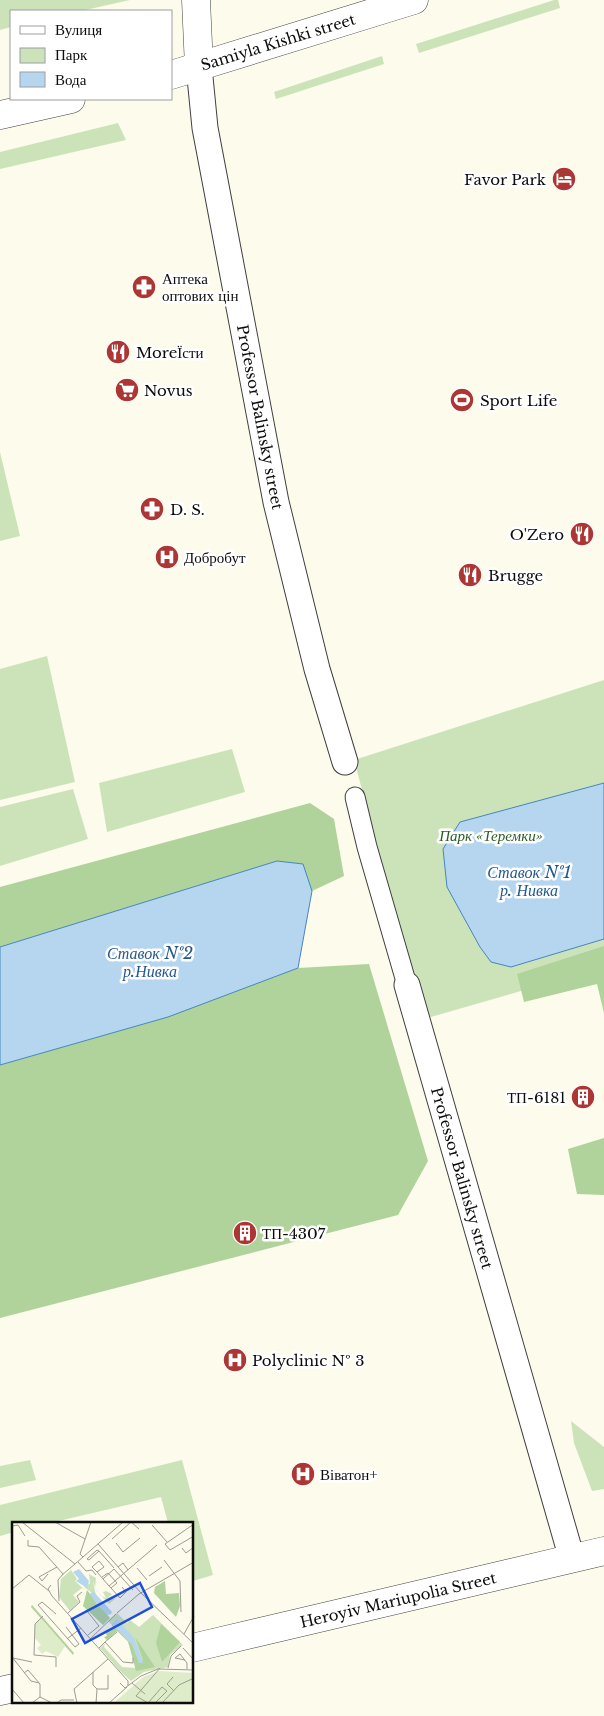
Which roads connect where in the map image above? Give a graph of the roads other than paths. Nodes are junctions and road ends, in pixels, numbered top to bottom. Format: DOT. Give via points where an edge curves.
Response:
graph roads {
  1 [pos="196,0"];
  2 [pos="414,0"];
  3 [pos="199,67"];
  4 [pos="172,75"];
  5 [pos="67,100"];
  6 [pos="0,115"];
  7 [pos="346,762"];
  8 [pos="355,797"];
  9 [pos="407,985"];
  10 [pos="604,1551"];
  11 [pos="572,1559"];
  12 [pos="194,1648"];
  1 -- 3 [label="street"];
  2 -- 3 [label="street, Samiyla Kishki street"];
  3 -- 4 [label="street, Samiyla Kishki street"];
  3 -- 7 [label="street, Professor Balinsky street" via="205,128 276,502 317,669"];
  5 -- 6 [label="street"];
  8 -- 9 [label="street, Professor Balinsky street"];
  9 -- 11 [label="street, Professor Balinsky street"];
  10 -- 11 [label="street, Heroyiv Mariupolia Street"];
  11 -- 12 [label="street, Heroyiv Mariupolia Street"];
}
